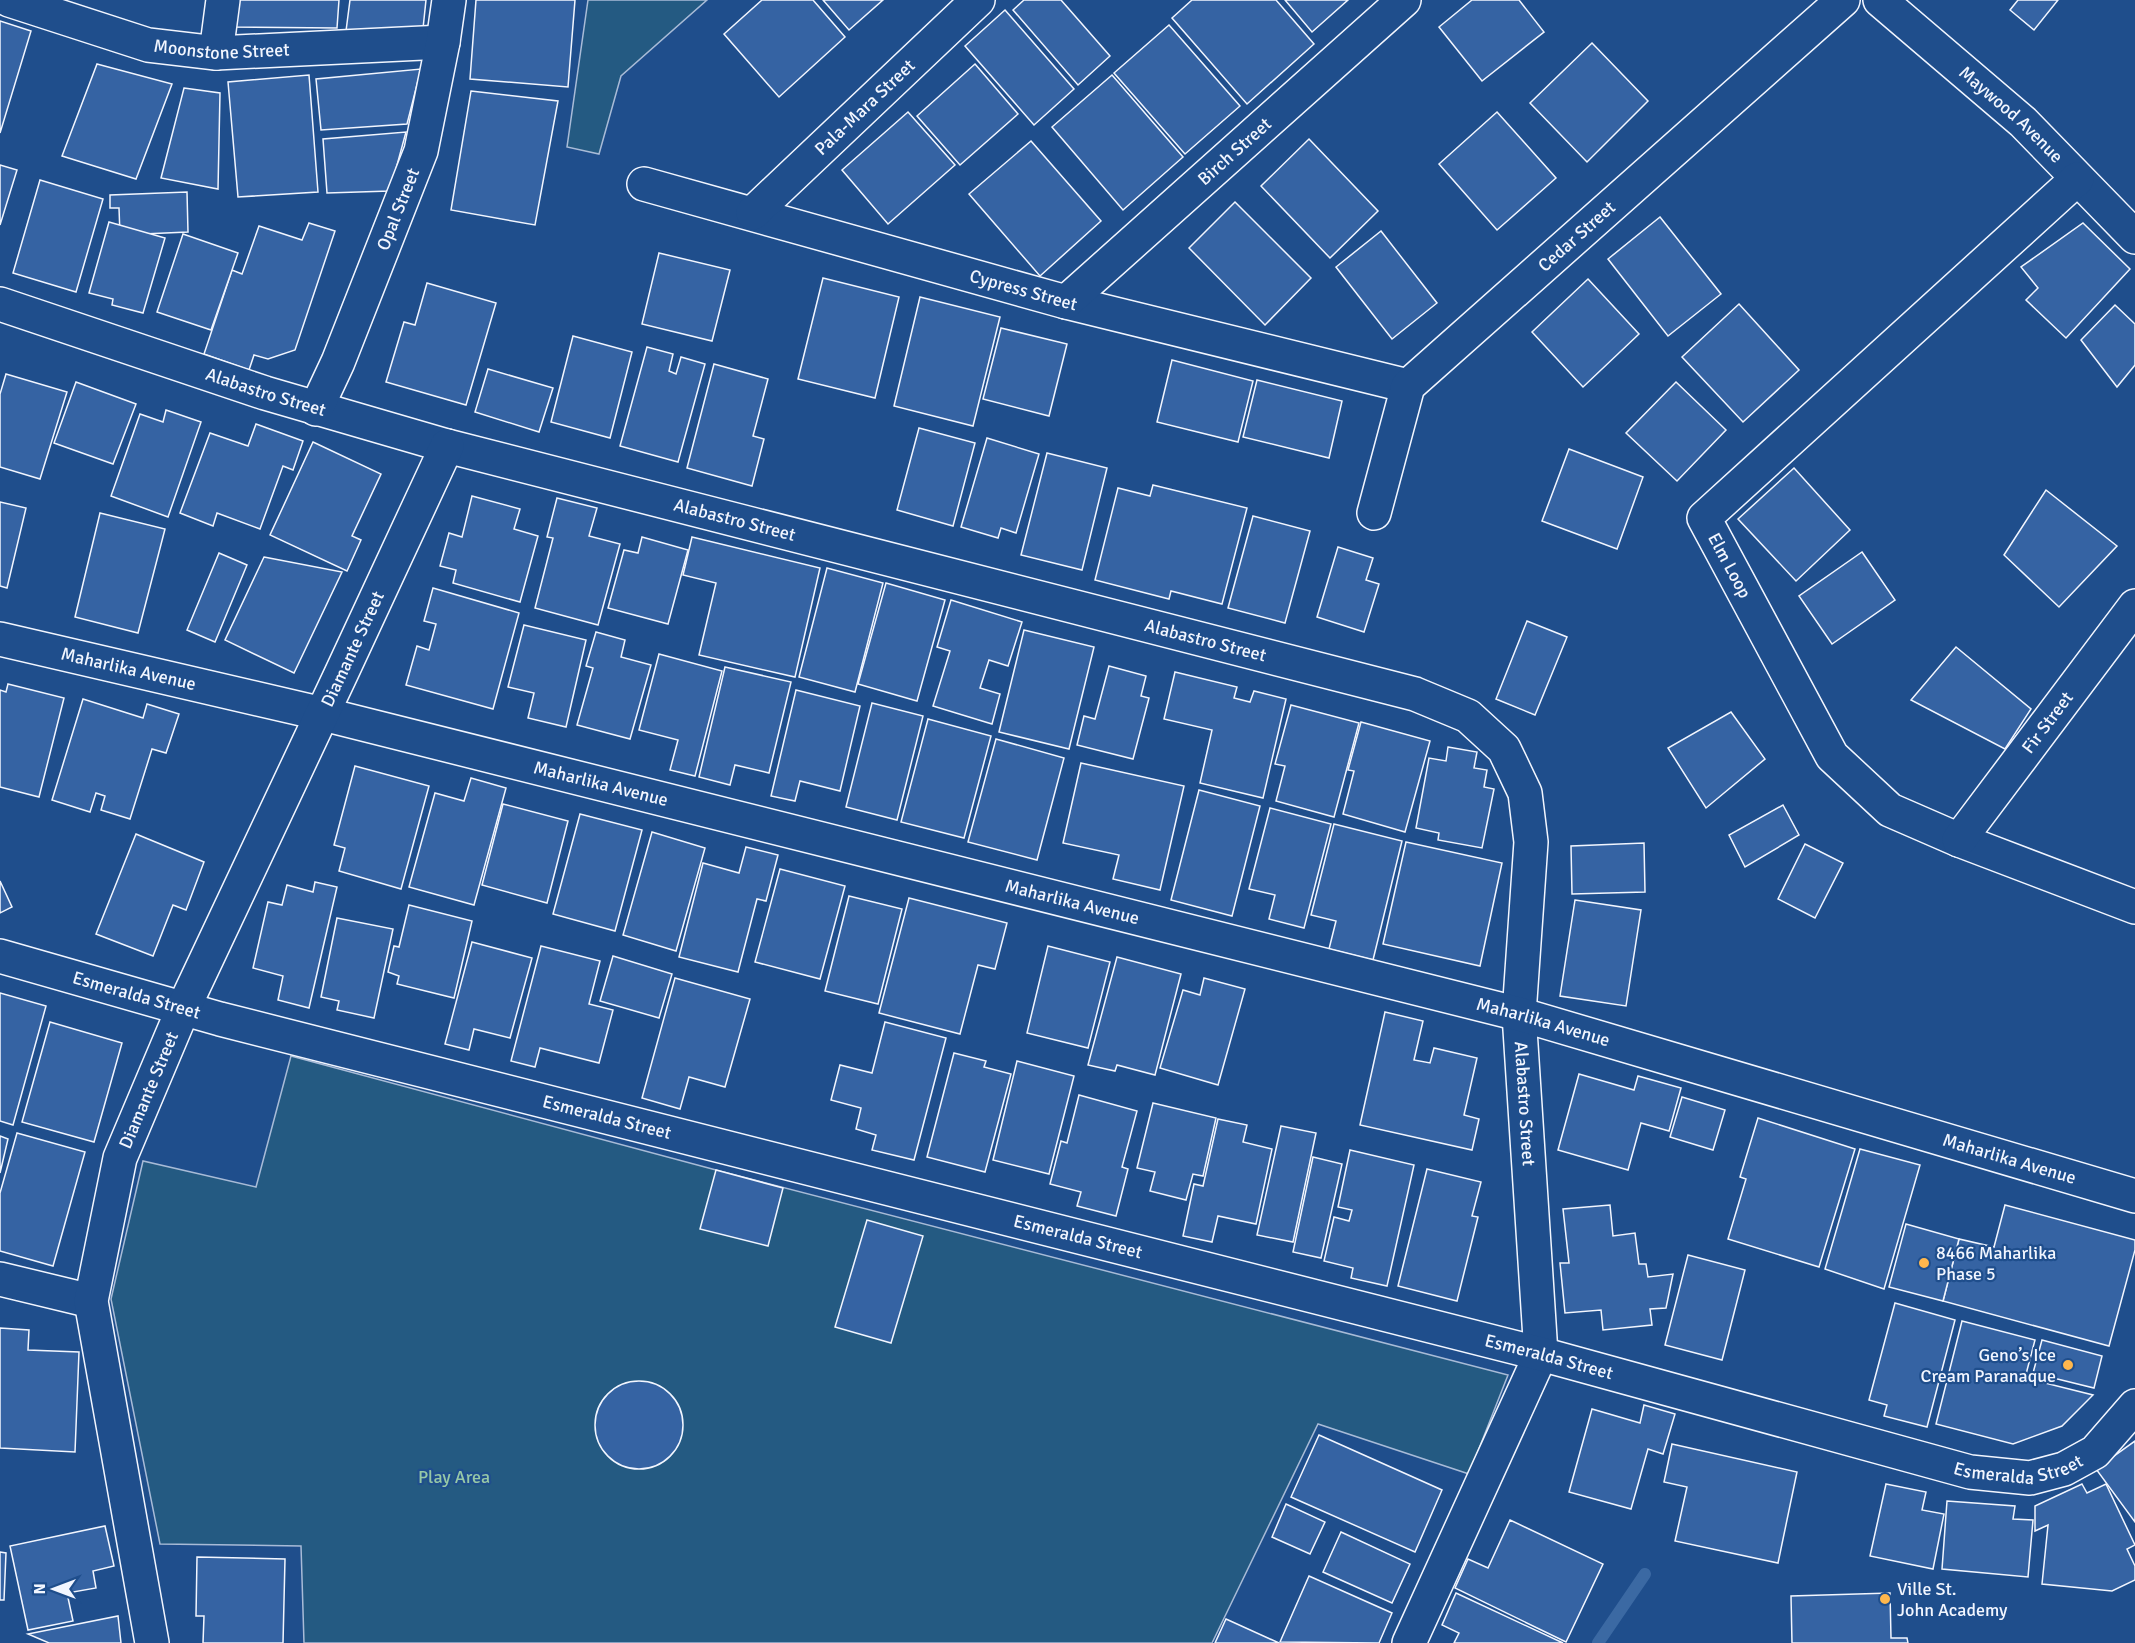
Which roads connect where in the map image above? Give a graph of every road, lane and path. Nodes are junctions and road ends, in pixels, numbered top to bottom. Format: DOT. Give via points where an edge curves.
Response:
graph roads {
  1 [pos="9,0"];
  2 [pos="223,0"];
  3 [pos="449,0"];
  4 [pos="978,0"];
  5 [pos="1404,0"];
  6 [pos="1843,0"];
  7 [pos="1880,0"];
  8 [pos="443,42"];
  9 [pos="216,53"];
  10 [pos="2077,179"];
  11 [pos="644,184"];
  12 [pos="753,213"];
  13 [pos="2135,237"];
  14 [pos="1066,302"];
  15 [pos="0,304"];
  16 [pos="1408,386"];
  17 [pos="316,409"];
  18 [pos="447,446"];
  19 [pos="1374,513"];
  20 [pos="2135,606"];
  21 [pos="0,639"];
  22 [pos="323,714"];
  23 [pos="1959,840"];
  24 [pos="2135,907"];
  25 [pos="0,956"];
  26 [pos="183,1010"];
  27 [pos="1519,1014"];
  28 [pos="2135,1196"];
  29 [pos="0,1279"];
  30 [pos="91,1301"];
  31 [pos="1541,1354"];
  32 [pos="2135,1406"];
  33 [pos="152,1643"];
  34 [pos="1409,1643"];
  1 -- 9 [label="street, Moonstone Street" via="148,45"];
  2 -- 9 [label="street"];
  3 -- 8 [label="street, Opal Street"];
  4 -- 12 [label="street, Pala-Mara Street"];
  5 -- 14 [label="street, Birch Street"];
  6 -- 16 [label="street, Cedar Street"];
  7 -- 10 [label="street, Maywood Avenue" via="2023,122"];
  8 -- 9 [label="street, Moonstone Street"];
  8 -- 17 [label="street, Opal Street" via="421,151"];
  10 -- 13 [label="street, Maywood Avenue"];
  10 -- 23 [label="street, Elm Loop" via="1704,518 1832,756 1890,810"];
  11 -- 12 [label="street, Cypress Street"];
  12 -- 14 [label="street, Cypress Street"];
  14 -- 16 [label="street, Cypress Street"];
  15 -- 17 [label="street, Alabastro Street"];
  16 -- 19 [label="street"];
  17 -- 18 [label="street, Alabastro Street"];
  18 -- 22 [label="street, Diamante Street"];
  18 -- 27 [label="street, Alabastro Street" via="1415,694 1468,716 1504,749 1525,793 1531,842"];
  20 -- 23 [label="street, Fir Street"];
  21 -- 22 [label="street, Maharlika Avenue"];
  22 -- 26 [label="street, Diamante Street"];
  22 -- 27 [label="street, Maharlika Avenue"];
  23 -- 24 [label="street, Elm Loop"];
  25 -- 26 [label="street, Esmeralda Street"];
  26 -- 30 [label="street, Diamante Street" via="120,1158"];
  26 -- 31 [label="street, Esmeralda Street"];
  27 -- 28 [label="street, Maharlika Avenue"];
  27 -- 31 [label="street, Alabastro Street"];
  29 -- 30 [label="street"];
  30 -- 33 [label="street, Diamante Street"];
  31 -- 32 [label="street, Esmeralda Street" via="1970,1472 2030,1478 2064,1469 2095,1452"];
  31 -- 34 [label="street, Alabastro Street"];
}
